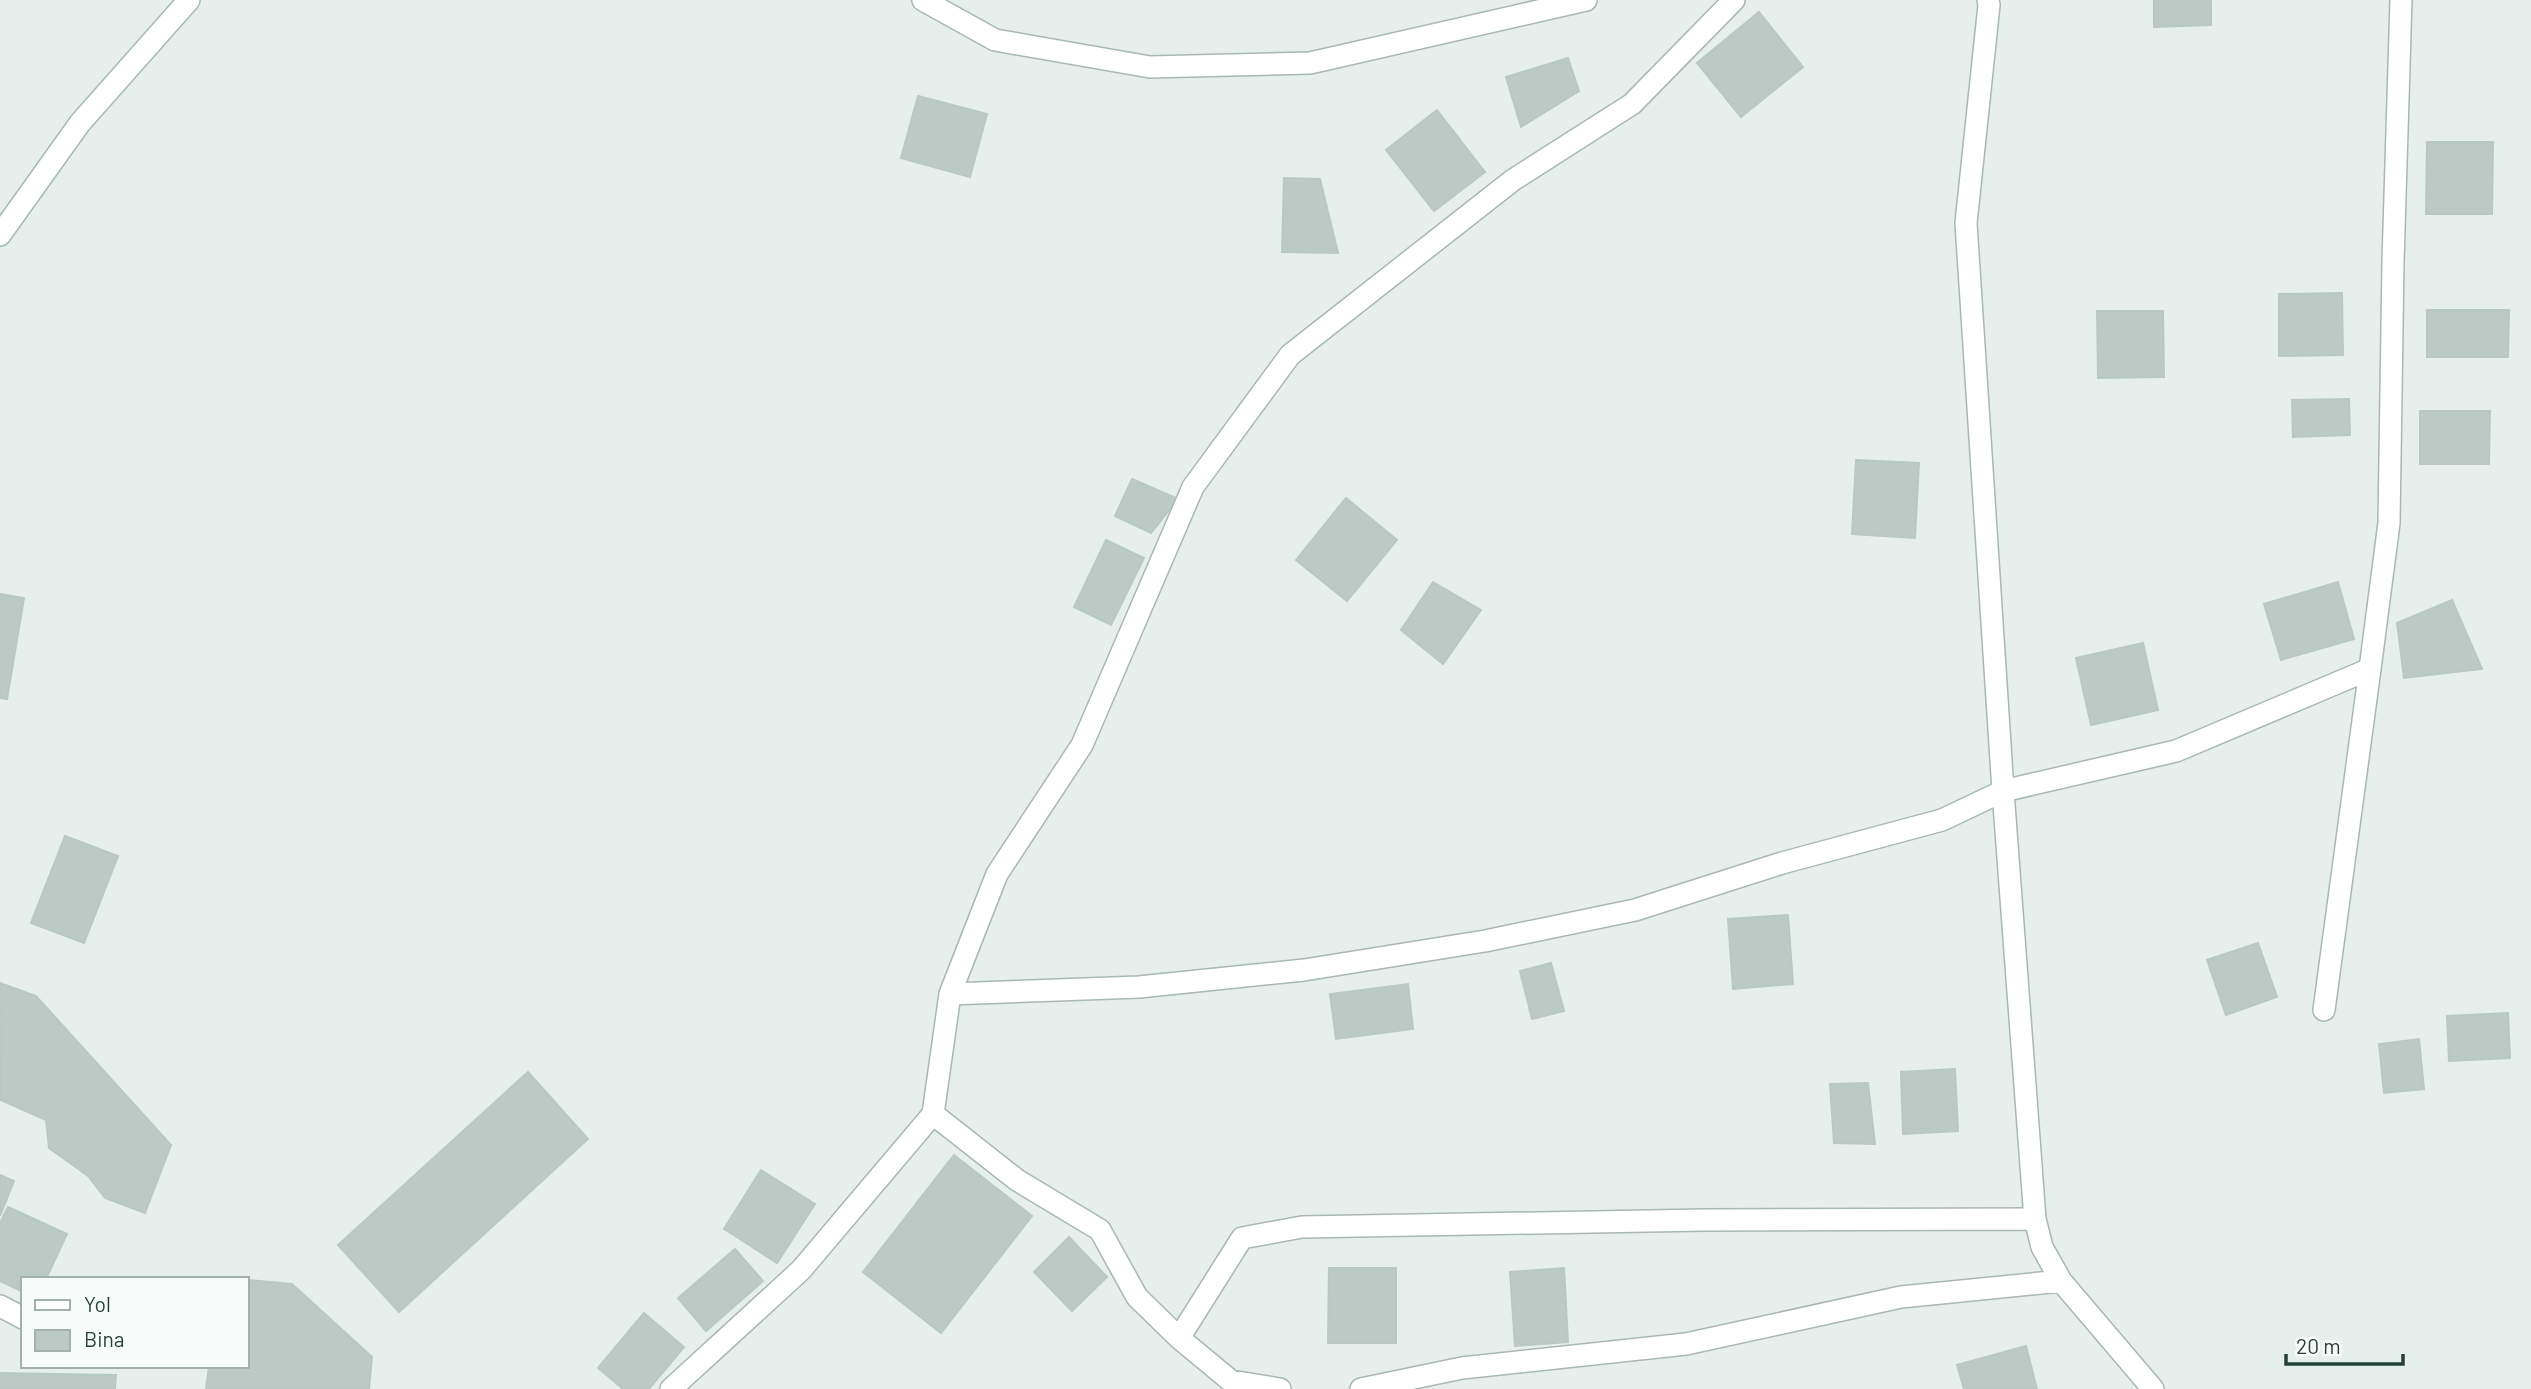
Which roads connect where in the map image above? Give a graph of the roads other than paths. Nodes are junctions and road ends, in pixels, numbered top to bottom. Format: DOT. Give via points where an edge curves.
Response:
graph roads {
  1 [pos="189,0"];
  2 [pos="923,0"];
  3 [pos="1586,0"];
  4 [pos="1734,0"];
  5 [pos="1988,0"];
  6 [pos="2401,0"];
  7 [pos="0,235"];
  8 [pos="2370,669"];
  9 [pos="2003,791"];
  10 [pos="950,994"];
  11 [pos="2324,1010"];
  12 [pos="933,1114"];
  13 [pos="2035,1219"];
  14 [pos="2061,1281"];
  15 [pos="0,1306"];
  16 [pos="21,1317"];
  17 [pos="1179,1338"];
  18 [pos="671,1389"];
  19 [pos="1280,1389"];
  20 [pos="1361,1389"];
  21 [pos="2153,1389"];
  1 -- 7 [label="street" via="80,123"];
  2 -- 3 [label="street" via="995,40 1150,67 1310,63"];
  4 -- 10 [label="street" via="1632,104 1513,180 1290,355 1193,487 1082,745 998,874"];
  5 -- 9 [label="street" via="1966,223"];
  6 -- 8 [label="street" via="2389,523"];
  8 -- 9 [label="street" via="2176,751"];
  8 -- 11 [label="street"];
  9 -- 10 [label="street" via="1942,820 1634,909 1485,941 1304,970 1139,987"];
  9 -- 13 [label="street"];
  10 -- 12 [label="street"];
  12 -- 17 [label="street" via="1017,1180 1100,1230 1137,1297"];
  12 -- 18 [label="street" via="801,1270"];
  13 -- 14 [label="street" via="2042,1247"];
  13 -- 17 [label="street" via="1302,1227 1242,1238"];
  14 -- 20 [label="street" via="1900,1297 1686,1344 1462,1368"];
  14 -- 21 [label="street"];
  15 -- 16 [label="street"];
  17 -- 19 [label="street" via="1231,1381"];
}
